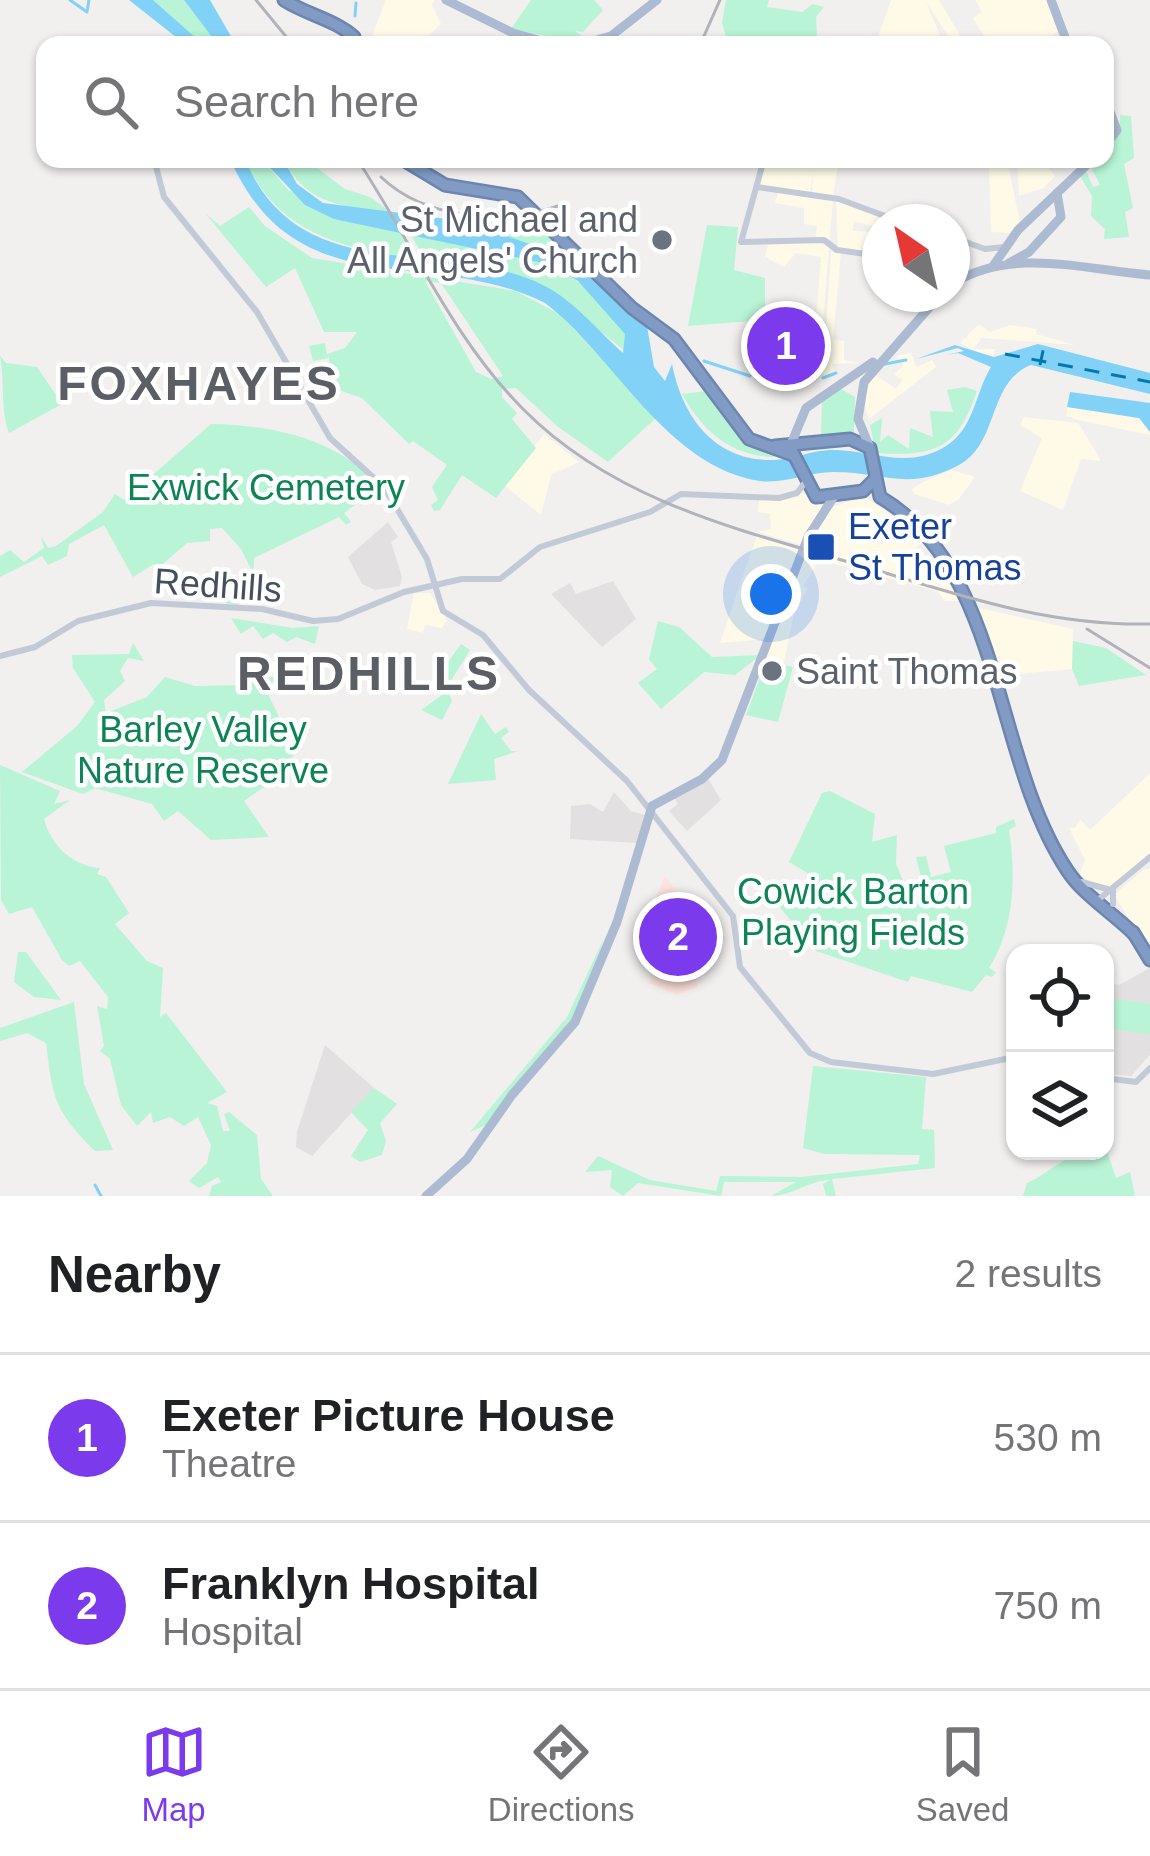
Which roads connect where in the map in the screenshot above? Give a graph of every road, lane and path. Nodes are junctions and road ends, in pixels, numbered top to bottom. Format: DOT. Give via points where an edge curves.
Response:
graph roads {
  1 [pos="284,0"];
  2 [pos="446,0"];
  3 [pos="657,0"];
  4 [pos="1052,0"];
  5 [pos="341,36"];
  6 [pos="524,36"];
  7 [pos="618,36"];
  8 [pos="1065,36"];
  9 [pos="156,168"];
  10 [pos="416,168"];
  11 [pos="762,168"];
  12 [pos="1083,168"];
  13 [pos="757,187"];
  14 [pos="1052,205"];
  15 [pos="862,208"];
  16 [pos="1044,235"];
  17 [pos="970,244"];
  18 [pos="1024,251"];
  19 [pos="862,253"];
  20 [pos="1003,253"];
  21 [pos="1044,257"];
  22 [pos="1150,275"];
  23 [pos="970,277"];
  24 [pos="925,312"];
  25 [pos="889,352"];
  26 [pos="854,375"];
  27 [pos="862,387"];
  28 [pos="836,388"];
  29 [pos="859,400"];
  30 [pos="796,446"];
  31 [pos="870,450"];
  32 [pos="806,480"];
  33 [pos="874,480"];
  34 [pos="863,491"];
  35 [pos="797,493"];
  36 [pos="815,496"];
  37 [pos="833,498"];
  38 [pos="920,528"];
  39 [pos="808,537"];
  40 [pos="435,586"];
  41 [pos="0,656"];
  42 [pos="650,810"];
  43 [pos="662,824"];
  44 [pos="646,826"];
  45 [pos="1150,857"];
  46 [pos="1079,882"];
  47 [pos="1115,885"];
  48 [pos="1105,900"];
  49 [pos="1150,960"];
  50 [pos="1006,1059"];
  51 [pos="1150,1065"];
  52 [pos="1144,1078"];
  53 [pos="1114,1079"];
  54 [pos="426,1196"];
  1 -- 5 [label="highway"];
  2 -- 6 [label="main road"];
  3 -- 7 [label="main road"];
  4 -- 8 [label="main road"];
  9 -- 40 [label="street" via="164,197 256,313 330,438 378,478 425,554"];
  10 -- 30 [label="highway" via="445,185 518,197 674,339 746,435 772,447"];
  11 -- 13 [label="street"];
  12 -- 14 [label="main road"];
  13 -- 15 [label="street"];
  13 -- 19 [label="street" via="741,242 824,240"];
  14 -- 16 [label="main road" via="1062,216"];
  14 -- 20 [label="main road"];
  16 -- 18 [label="main road"];
  16 -- 21 [label="main road"];
  17 -- 20 [label="street"];
  18 -- 20 [label="main road"];
  18 -- 20 [label="main road"];
  18 -- 21 [label="main road"];
  18 -- 21 [label="street"];
  20 -- 21 [label="main road"];
  20 -- 23 [label="main road"];
  21 -- 22 [label="main road"];
  24 -- 25 [label="main road"];
  25 -- 26 [label="main road"];
  25 -- 27 [label="main road"];
  26 -- 27 [label="main road" via="851,385"];
  26 -- 28 [label="main road"];
  27 -- 29 [label="main road"];
  28 -- 29 [label="main road" via="850,388"];
  28 -- 30 [label="main road" via="806,408"];
  29 -- 31 [label="main road"];
  30 -- 31 [label="highway" via="850,440"];
  30 -- 32 [label="highway"];
  31 -- 33 [label="highway"];
  32 -- 35 [label="street"];
  32 -- 36 [label="highway"];
  33 -- 34 [label="highway"];
  33 -- 38 [label="highway" via="880,497"];
  34 -- 37 [label="highway"];
  34 -- 38 [label="highway"];
  35 -- 36 [label="street, Redhills"];
  35 -- 40 [label="street, Redhills" via="683,494 540,548 500,579"];
  36 -- 37 [label="highway"];
  36 -- 39 [label="main road"];
  37 -- 39 [label="main road"];
  38 -- 46 [label="highway" via="967,590 1024,780"];
  39 -- 42 [label="main road" via="722,760"];
  40 -- 41 [label="street, Redhills" via="318,621 151,603 84,619"];
  40 -- 42 [label="street" via="444,613 483,635"];
  42 -- 43 [label="street"];
  42 -- 44 [label="main road"];
  43 -- 44 [label="street"];
  43 -- 50 [label="street" via="733,916 740,967 814,1055 933,1074"];
  44 -- 54 [label="main road" via="575,1022 467,1159"];
  45 -- 47 [label="street"];
  46 -- 47 [label="street"];
  46 -- 48 [label="highway"];
  47 -- 48 [label="street"];
  47 -- 48 [label="street"];
  48 -- 49 [label="highway"];
  51 -- 52 [label="street"];
  52 -- 53 [label="street"];
}
